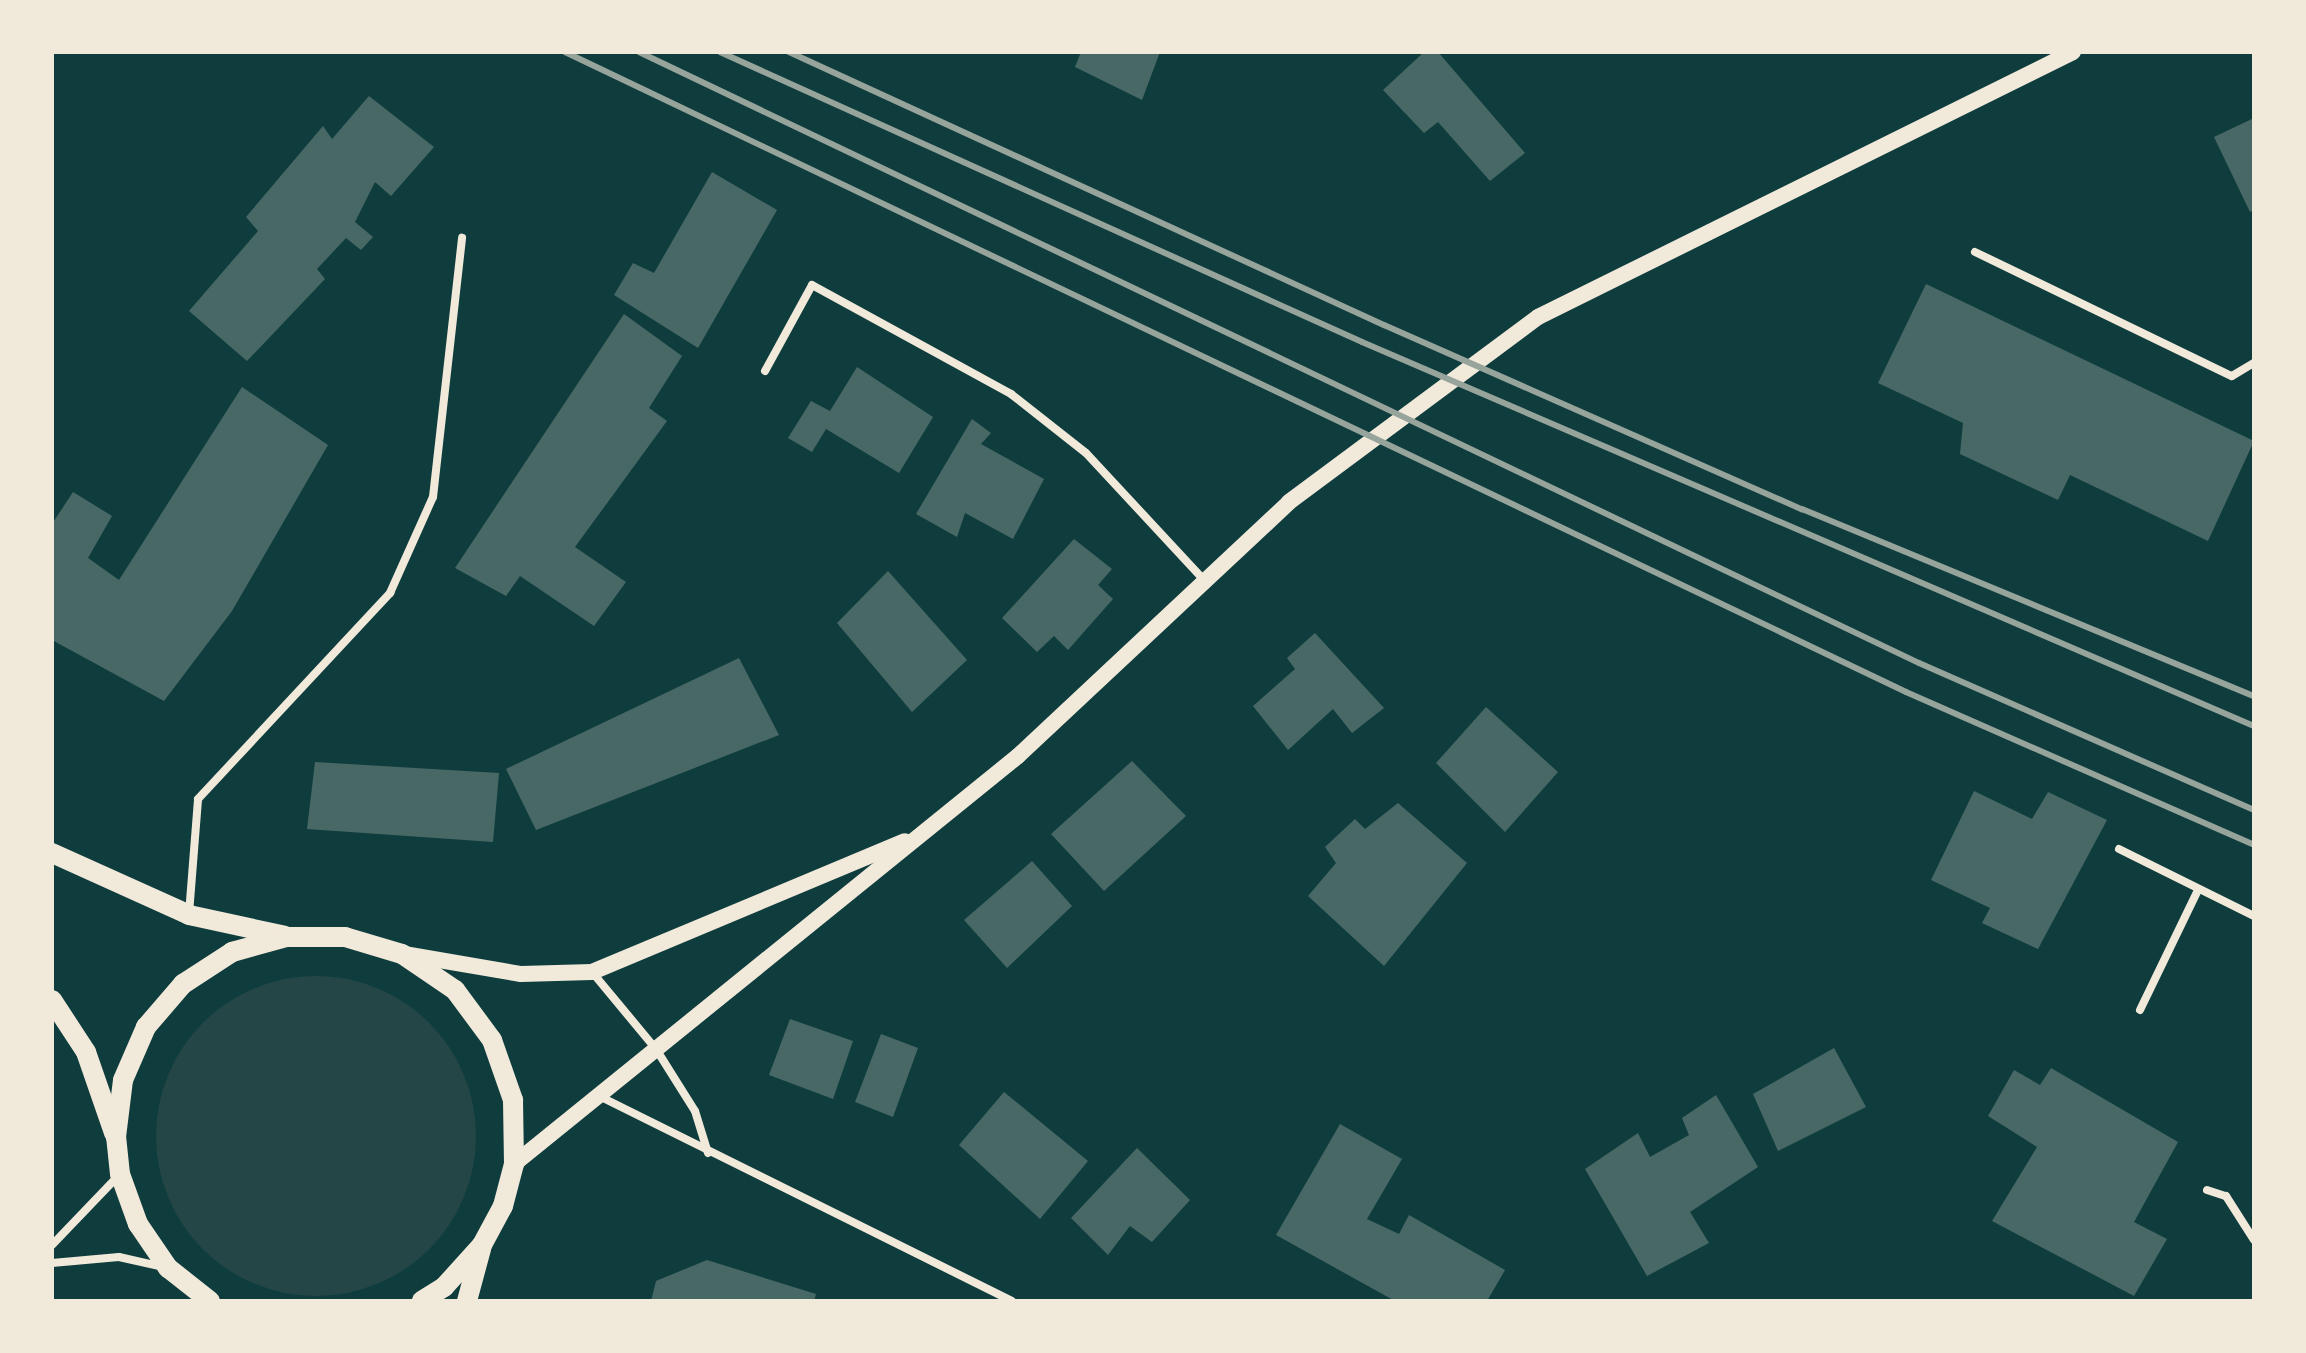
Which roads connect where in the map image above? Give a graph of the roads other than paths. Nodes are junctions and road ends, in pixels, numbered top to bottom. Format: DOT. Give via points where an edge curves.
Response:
graph roads {
  1 [pos="2073,52"];
  2 [pos="462,238"];
  3 [pos="1975,252"];
  4 [pos="2254,363"];
  5 [pos="765,371"];
  6 [pos="1205,581"];
  7 [pos="922,834"];
  8 [pos="2119,849"];
  9 [pos="52,853"];
  10 [pos="2198,890"];
  11 [pos="189,915"];
  12 [pos="2254,916"];
  13 [pos="286,937"];
  14 [pos="402,954"];
  15 [pos="592,972"];
  16 [pos="52,1000"];
  17 [pos="2140,1010"];
  18 [pos="656,1049"];
  19 [pos="596,1094"];
  20 [pos="116,1137"];
  21 [pos="709,1154"];
  22 [pos="514,1164"];
  23 [pos="120,1174"];
  24 [pos="2207,1190"];
  25 [pos="2254,1240"];
  26 [pos="52,1245"];
  27 [pos="482,1245"];
  28 [pos="52,1263"];
  29 [pos="168,1268"];
  30 [pos="210,1301"];
  31 [pos="422,1301"];
  32 [pos="467,1301"];
  33 [pos="1012,1301"];
  1 -- 6 [label="main road" via="1538,317 1289,502"];
  2 -- 11 [label="street" via="433,497 390,593 198,799"];
  3 -- 4 [label="street" via="2232,376"];
  5 -- 6 [label="street" via="812,285 1011,394 1086,453"];
  6 -- 7 [label="main road" via="1018,756"];
  7 -- 15 [label="main road"];
  7 -- 18 [label="main road"];
  8 -- 10 [label="street"];
  9 -- 11 [label="main road"];
  10 -- 12 [label="street"];
  10 -- 17 [label="street"];
  11 -- 13 [label="main road"];
  13 -- 14 [label="main road" via="345,937"];
  13 -- 20 [label="main road" via="232,952 183,984 146,1027 123,1080"];
  14 -- 15 [label="main road" via="521,974"];
  14 -- 22 [label="main road" via="455,990 492,1040 513,1100"];
  15 -- 18 [label="street"];
  16 -- 20 [label="main road" via="86,1052"];
  18 -- 19 [label="main road"];
  18 -- 21 [label="street" via="695,1111"];
  19 -- 21 [label="street"];
  19 -- 22 [label="main road"];
  20 -- 23 [label="main road"];
  21 -- 33 [label="street"];
  22 -- 27 [label="main road" via="503,1206"];
  23 -- 26 [label="street"];
  23 -- 29 [label="main road" via="138,1224"];
  24 -- 25 [label="street" via="2226,1196"];
  27 -- 31 [label="main road" via="444,1287"];
  27 -- 32 [label="main road"];
  28 -- 29 [label="street" via="119,1257"];
  29 -- 30 [label="main road"];
}
